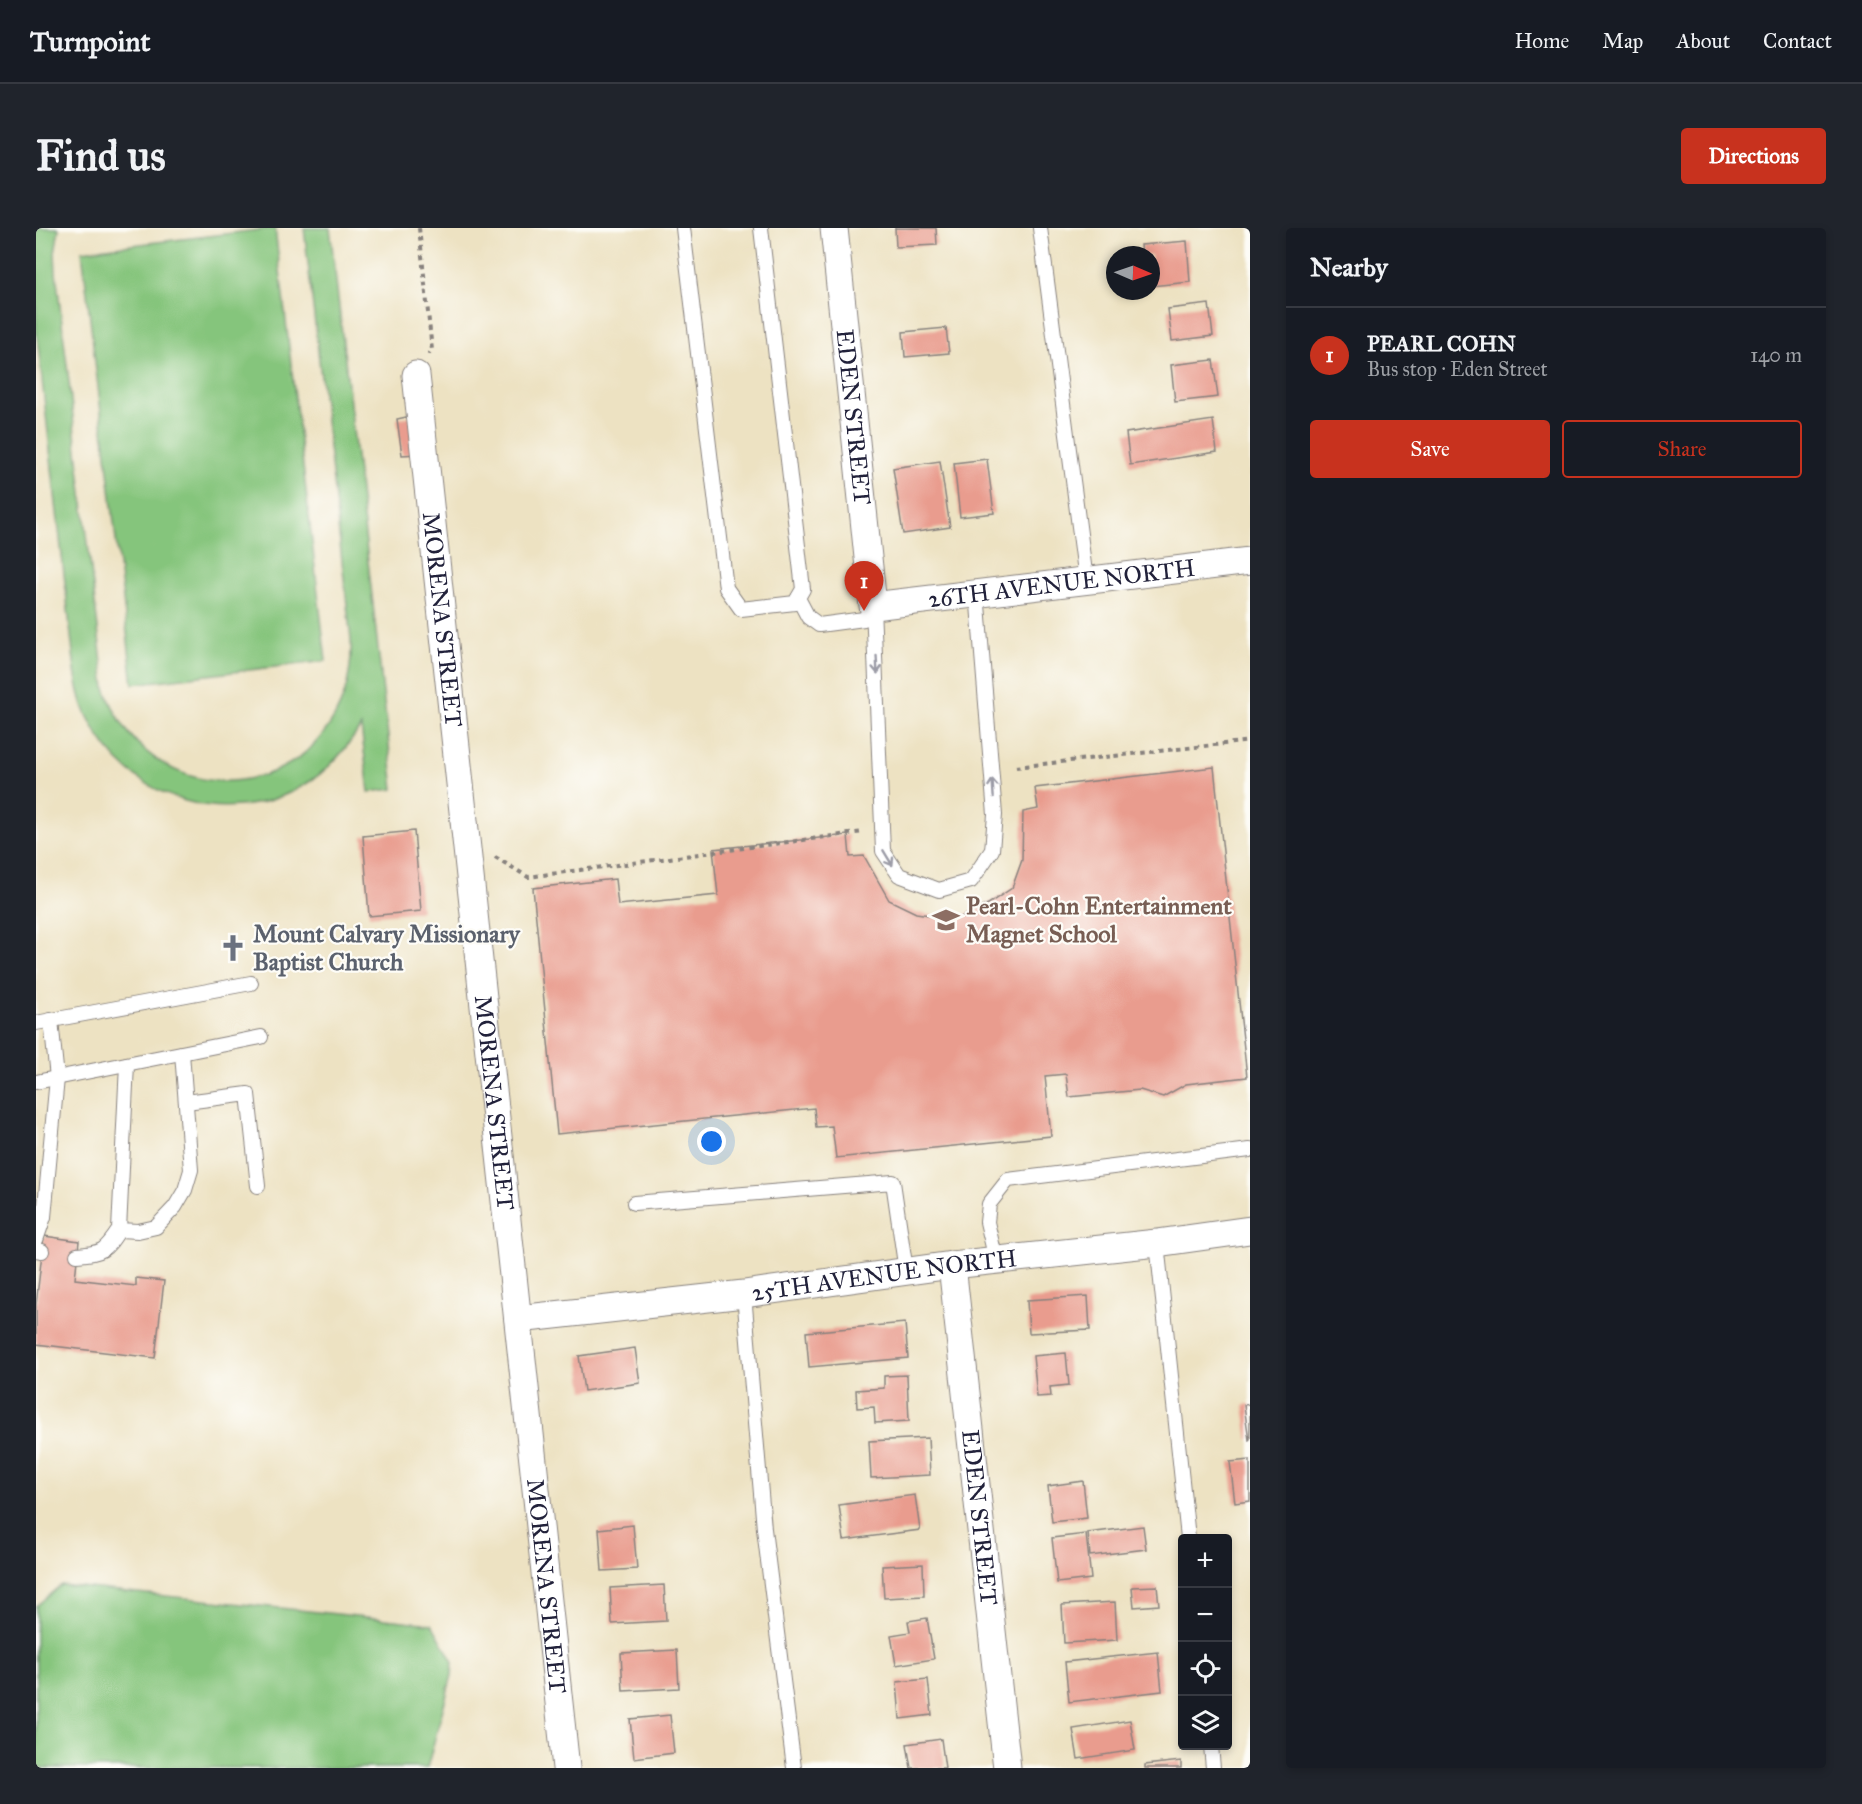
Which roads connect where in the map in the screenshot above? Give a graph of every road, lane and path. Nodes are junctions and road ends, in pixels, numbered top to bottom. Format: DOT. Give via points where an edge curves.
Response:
graph roads {
  1 [pos="419,228"];
  2 [pos="683,228"];
  3 [pos="761,228"];
  4 [pos="834,228"];
  5 [pos="1040,228"];
  6 [pos="416,375"];
  7 [pos="1250,561"];
  8 [pos="1086,580"];
  9 [pos="977,592"];
  10 [pos="798,598"];
  11 [pos="873,606"];
  12 [pos="1250,741"];
  13 [pos="1016,767"];
  14 [pos="863,832"];
  15 [pos="494,856"];
  16 [pos="251,982"];
  17 [pos="51,1020"];
  18 [pos="36,1023"];
  19 [pos="261,1037"];
  20 [pos="182,1053"];
  21 [pos="127,1064"];
  22 [pos="57,1078"];
  23 [pos="36,1082"];
  24 [pos="186,1102"];
  25 [pos="1250,1150"];
  26 [pos="258,1186"];
  27 [pos="634,1203"];
  28 [pos="118,1230"];
  29 [pos="1250,1230"];
  30 [pos="1156,1243"];
  31 [pos="38,1247"];
  32 [pos="77,1255"];
  33 [pos="996,1260"];
  34 [pos="952,1265"];
  35 [pos="906,1271"];
  36 [pos="744,1294"];
  37 [pos="518,1319"];
  38 [pos="1187,1534"];
  39 [pos="1211,1750"];
  40 [pos="566,1768"];
  41 [pos="794,1768"];
  42 [pos="1007,1768"];
  43 [pos="1213,1768"];
  1 -- 6 [label="path" via="432,350"];
  2 -- 10 [label="lane" via="726,588 741,609 795,603"];
  3 -- 10 [label="lane" via="803,589"];
  4 -- 11 [label="street, EDEN STREET"];
  5 -- 8 [label="lane"];
  6 -- 37 [label="street, MORENA STREET"];
  7 -- 8 [label="street, 26TH AVENUE NORTH"];
  8 -- 9 [label="street, 26TH AVENUE NORTH"];
  9 -- 11 [label="street, 26TH AVENUE NORTH"];
  11 -- 9 [label="lane, one-way" via="883,851 899,875 939,890 970,881 992,850 995,815"];
  10 -- 11 [label="lane" via="808,617 819,625 864,619"];
  12 -- 13 [label="path"];
  14 -- 15 [label="path" via="528,877"];
  16 -- 17 [label="lane"];
  17 -- 18 [label="lane"];
  17 -- 22 [label="lane"];
  19 -- 20 [label="lane"];
  20 -- 21 [label="lane"];
  20 -- 24 [label="lane"];
  21 -- 22 [label="lane"];
  21 -- 28 [label="lane"];
  22 -- 23 [label="lane"];
  22 -- 31 [label="lane"];
  24 -- 26 [label="lane" via="248,1094"];
  24 -- 28 [label="lane" via="191,1170 185,1190 156,1227 138,1232"];
  25 -- 33 [label="lane" via="1008,1180 989,1204 987,1222"];
  27 -- 35 [label="lane" via="893,1182"];
  28 -- 32 [label="lane" via="107,1247 93,1254"];
  29 -- 30 [label="street, 25TH AVENUE NORTH"];
  30 -- 33 [label="street, 25TH AVENUE NORTH"];
  30 -- 38 [label="lane"];
  33 -- 34 [label="street, 25TH AVENUE NORTH"];
  34 -- 35 [label="street, 25TH AVENUE NORTH"];
  34 -- 42 [label="street, EDEN STREET"];
  35 -- 36 [label="street, 25TH AVENUE NORTH"];
  36 -- 37 [label="street, 25TH AVENUE NORTH"];
  36 -- 41 [label="lane" via="764,1529"];
  37 -- 40 [label="street, MORENA STREET"];
  39 -- 43 [label="lane"];
}
